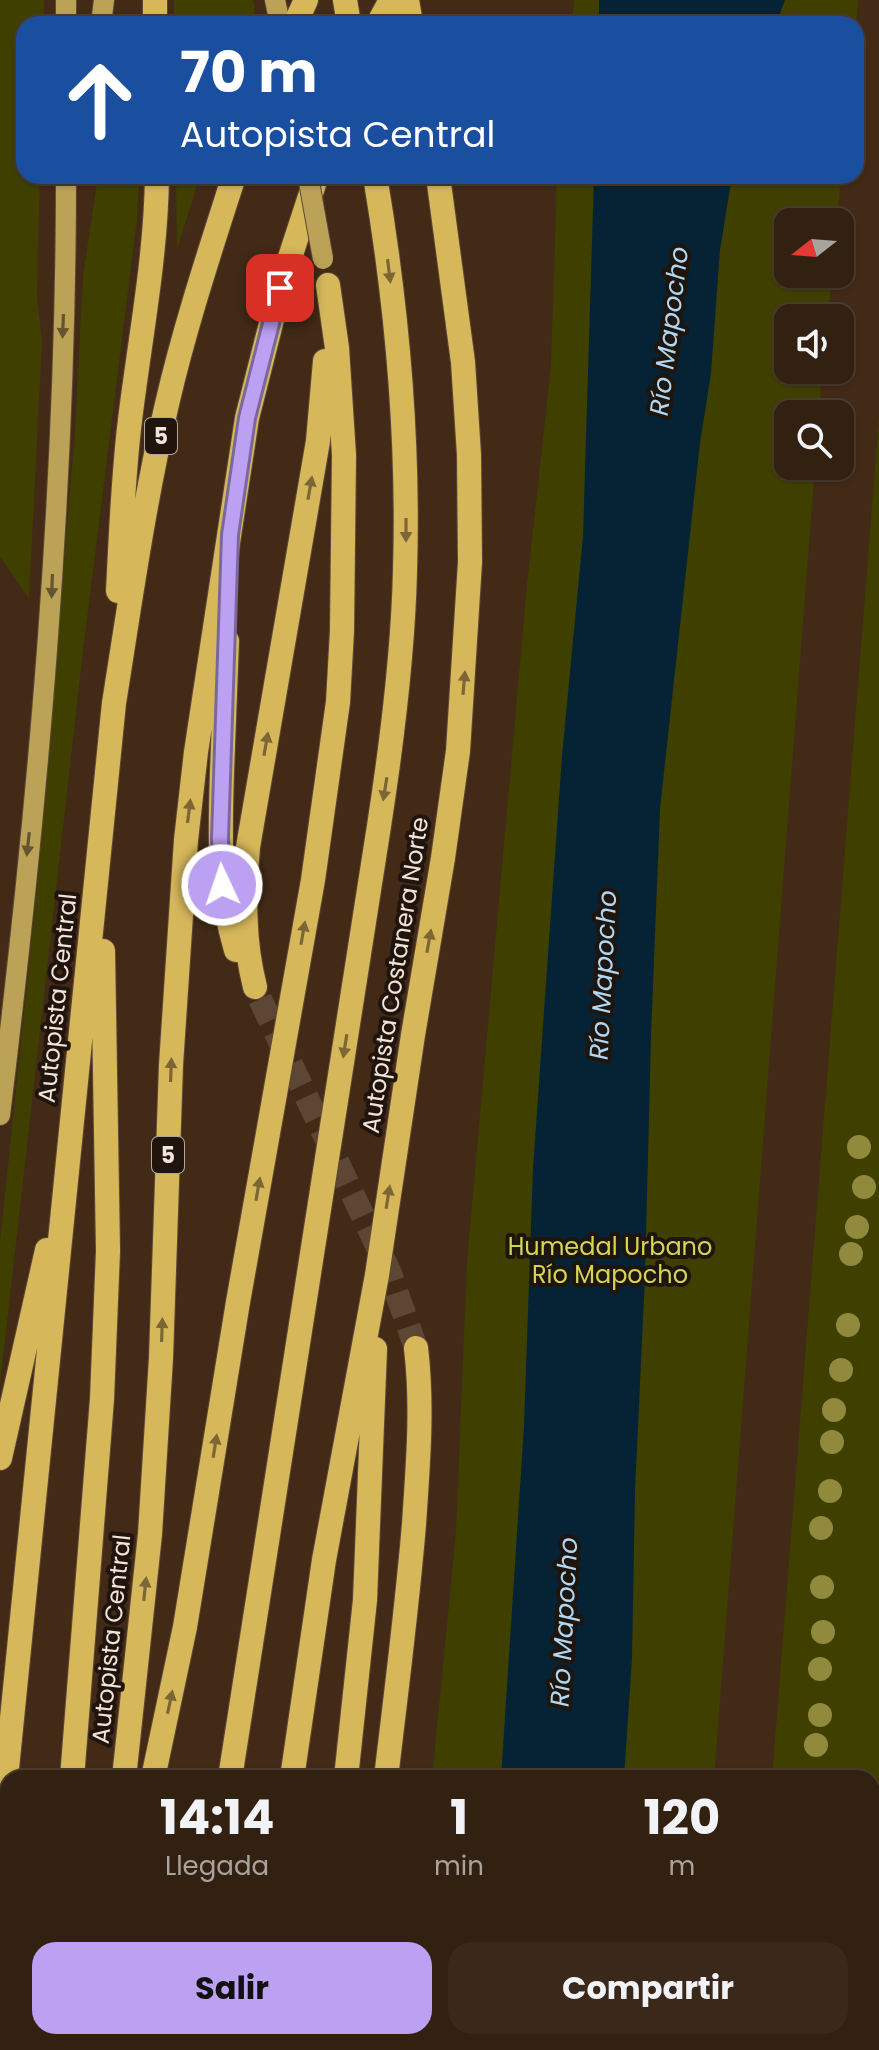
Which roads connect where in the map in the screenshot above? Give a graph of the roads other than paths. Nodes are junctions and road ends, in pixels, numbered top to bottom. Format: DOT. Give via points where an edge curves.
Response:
graph roads {
  1 [pos="66,184"];
  2 [pos="75,184"];
  3 [pos="157,184"];
  4 [pos="231,184"];
  5 [pos="309,184"];
  6 [pos="313,184"];
  7 [pos="439,184"];
  8 [pos="376,185"];
  9 [pos="66,248"];
  10 [pos="328,285"];
  11 [pos="230,535"];
  12 [pos="114,703"];
  13 [pos="101,840"];
  14 [pos="0,1115"];
  15 [pos="71,1146"];
  16 [pos="377,1275"];
  17 [pos="416,1348"];
  18 [pos="0,1458"];
  19 [pos="7,1770"];
  20 [pos="73,1770"];
  21 [pos="125,1770"];
  22 [pos="155,1770"];
  23 [pos="231,1770"];
  24 [pos="293,1770"];
  25 [pos="347,1770"];
  26 [pos="387,1770"];
  1 -- 9 [label="main road"];
  2 -- 9 [label="main road"];
  3 -- 12 [label="highway" via="151,275 124,485"];
  4 -- 12 [label="highway, Autopista Central / 5" via="167,404"];
  5 -- 10 [label="main road, bridge"];
  6 -- 11 [label="highway, Autopista Central / 5" via="247,418"];
  16 -- 7 [label="highway, Autopista Costanera Norte, one-way" via="443,858 465,664 469,455 463,362"];
  8 -- 23 [label="highway, Autopista Costanera Norte, one-way" via="403,415 405,575 398,679"];
  9 -- 14 [label="main road, one-way" via="51,612"];
  11 -- 10 [label="highway, one-way" via="221,853 228,924 258,993 247,955 243,901 248,847 318,441"];
  22 -- 10 [label="highway, one-way" via="185,1627 313,880 338,702 344,455"];
  21 -- 11 [label="highway, Autopista Central / 5, one-way" via="150,1534 186,840"];
  12 -- 13 [label="highway, Autopista Central / 5"];
  13 -- 15 [label="highway, Autopista Central / 5"];
  13 -- 20 [label="highway" via="108,1251 95,1506"];
  15 -- 18 [label="highway"];
  15 -- 19 [label="highway, Autopista Central / 5"];
  16 -- 24 [label="highway, Autopista Costanera Norte" via="324,1560"];
  16 -- 25 [label="highway" via="365,1600"];
  17 -- 26 [label="highway" via="421,1389 417,1476"];
}
